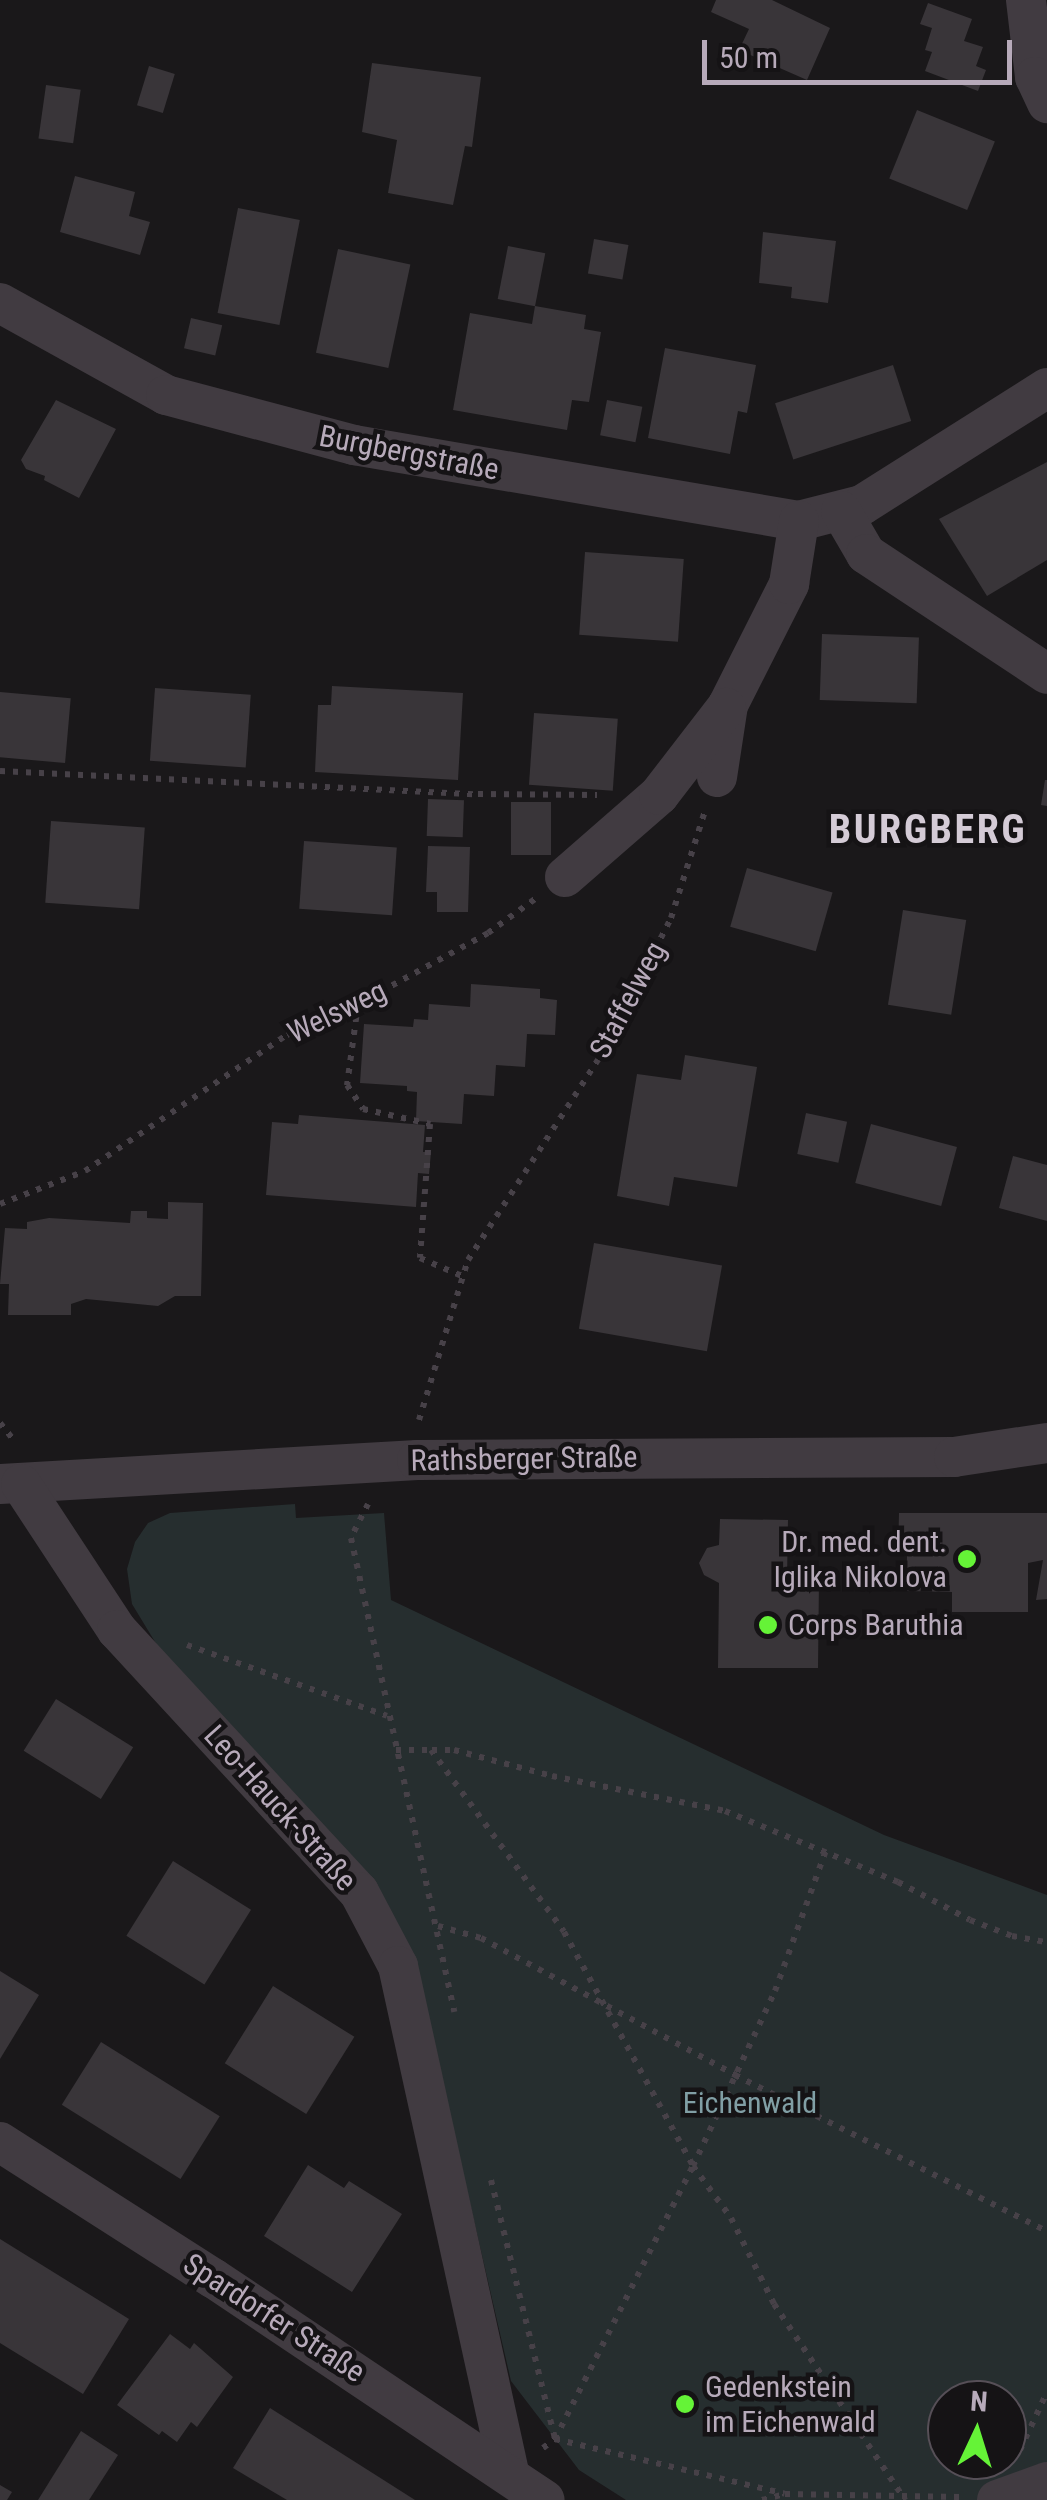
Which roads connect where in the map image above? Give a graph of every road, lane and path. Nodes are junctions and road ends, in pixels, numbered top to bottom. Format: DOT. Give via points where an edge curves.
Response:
graph roads {
  1 [pos="1026,0"];
  2 [pos="1047,103"];
  3 [pos="0,302"];
  4 [pos="1047,388"];
  5 [pos="841,510"];
  6 [pos="799,522"];
  7 [pos="1047,674"];
  8 [pos="728,705"];
  9 [pos="0,771"];
  10 [pos="716,777"];
  11 [pos="658,795"];
  12 [pos="565,877"];
  13 [pos="358,1004"];
  14 [pos="0,1204"];
  15 [pos="462,1276"];
  16 [pos="0,1423"];
  17 [pos="14,1440"];
  18 [pos="1047,1443"];
  19 [pos="417,1460"];
  20 [pos="11,1484"];
  21 [pos="117,1630"];
  22 [pos="388,1716"];
  23 [pos="396,1750"];
  24 [pos="431,1750"];
  25 [pos="826,1850"];
  26 [pos="438,1926"];
  27 [pos="1047,1942"];
  28 [pos="606,2002"];
  29 [pos="456,2023"];
  30 [pos="735,2075"];
  31 [pos="0,2142"];
  32 [pos="693,2166"];
  33 [pos="490,2177"];
  34 [pos="1047,2230"];
  35 [pos="555,2439"];
  36 [pos="1047,2482"];
  37 [pos="500,2486"];
  38 [pos="785,2494"];
  39 [pos="904,2497"];
  40 [pos="545,2500"];
  41 [pos="762,2500"];
  42 [pos="997,2500"];
  1 -- 2 [label="street" via="1035,77"];
  3 -- 6 [label="street, Burgbergstraße" via="166,395 354,444"];
  4 -- 5 [label="street, Burgbergstraße" via="862,505"];
  5 -- 6 [label="street, Burgbergstraße"];
  5 -- 7 [label="street" via="866,554"];
  6 -- 8 [label="street" via="790,584"];
  8 -- 10 [label="street"];
  8 -- 11 [label="street"];
  9 -- 11 [label="path" via="478,794"];
  10 -- 15 [label="path, Staffelweg" via="671,918 602,1054"];
  11 -- 12 [label="street"];
  12 -- 13 [label="path, Welsweg" via="488,932"];
  13 -- 14 [label="path, Welsweg" via="287,1035 86,1171"];
  13 -- 15 [label="path" via="347,1085 362,1109 430,1124 420,1258"];
  15 -- 19 [label="path, Staffelweg" via="418,1423"];
  16 -- 17 [label="path"];
  18 -- 19 [label="street, Rathsberger Straße" via="954,1457"];
  19 -- 20 [label="street, Rathsberger Straße"];
  19 -- 22 [label="path" via="372,1496 352,1538"];
  20 -- 21 [label="street, Leo-Hauck-Straße"];
  21 -- 22 [label="path" via="170,1639"];
  21 -- 37 [label="street, Leo-Hauck-Straße" via="358,1892 398,1966"];
  22 -- 23 [label="path"];
  23 -- 24 [label="path"];
  23 -- 26 [label="path"];
  24 -- 25 [label="path" via="725,1811"];
  24 -- 28 [label="path" via="564,1932"];
  25 -- 27 [label="path" via="970,1920"];
  25 -- 30 [label="path" via="775,1992"];
  26 -- 28 [label="path" via="480,1938"];
  26 -- 29 [label="path"];
  28 -- 30 [label="path"];
  28 -- 32 [label="path"];
  30 -- 32 [label="path"];
  30 -- 34 [label="path"];
  31 -- 37 [label="street, Spardorfer Straße"];
  32 -- 35 [label="path"];
  32 -- 39 [label="path" via="731,2218 774,2304"];
  33 -- 35 [label="path"];
  35 -- 37 [label="path"];
  35 -- 38 [label="path"];
  36 -- 42 [label="street"];
  37 -- 40 [label="street, Spardorfer Straße"];
  38 -- 39 [label="path"];
  38 -- 41 [label="path"];
  39 -- 42 [label="path"];
}
